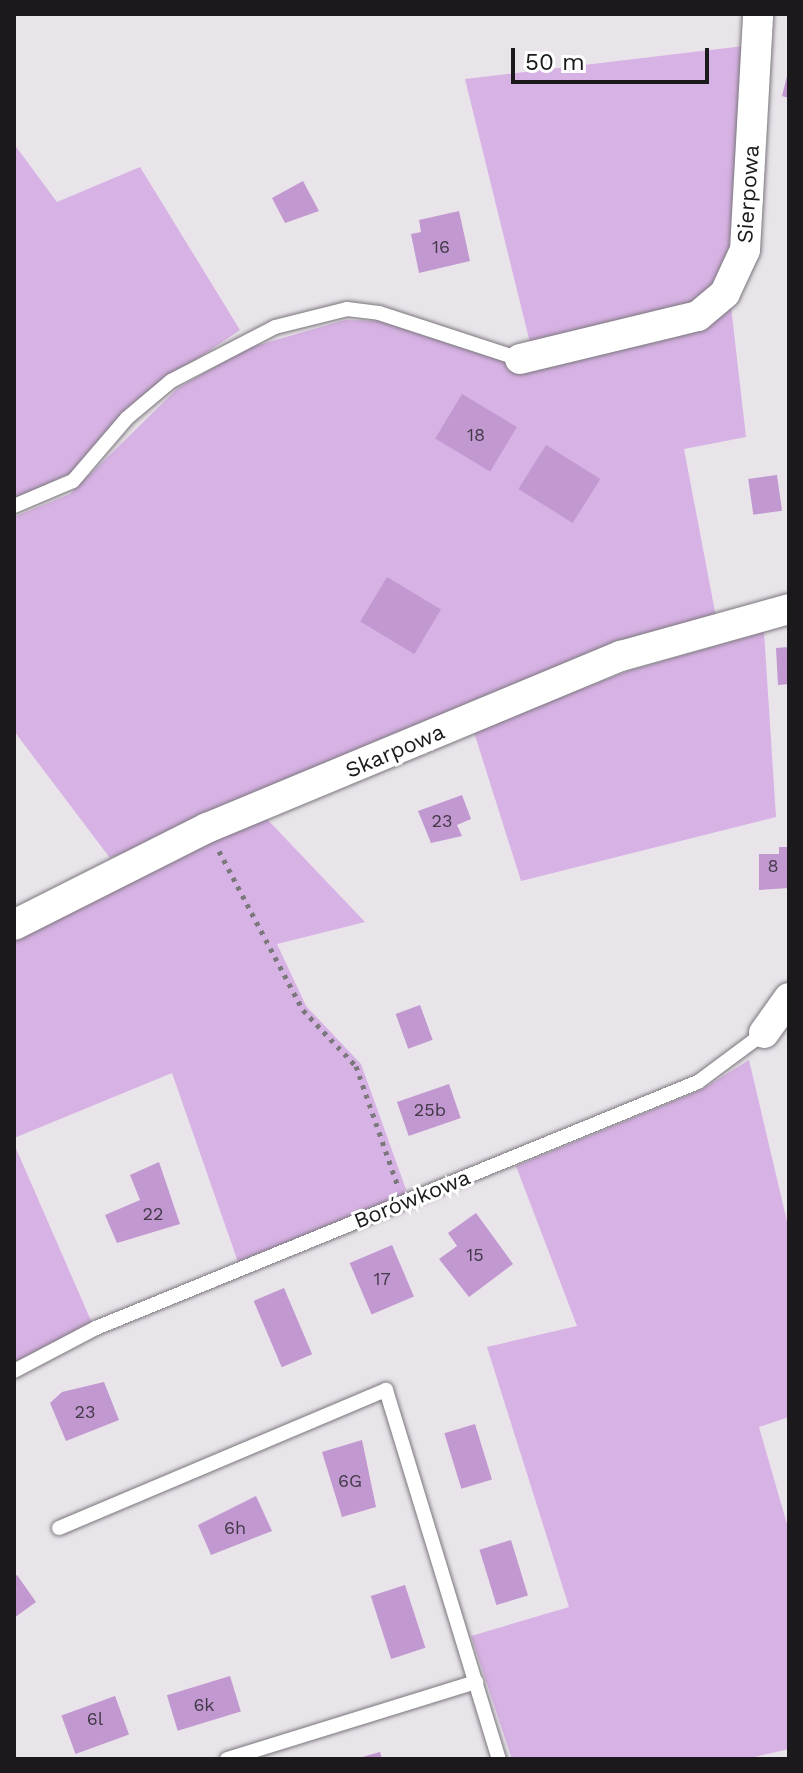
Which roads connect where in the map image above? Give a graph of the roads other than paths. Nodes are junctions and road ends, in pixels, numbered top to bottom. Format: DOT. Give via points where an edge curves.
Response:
graph roads {
  1 [pos="758,14"];
  2 [pos="520,359"];
  3 [pos="14,506"];
  4 [pos="789,609"];
  5 [pos="14,925"];
  6 [pos="789,998"];
  7 [pos="764,1033"];
  8 [pos="14,1371"];
  9 [pos="59,1528"];
  10 [pos="476,1682"];
  11 [pos="227,1759"];
  12 [pos="499,1759"];
  1 -- 2 [label="street, Sierpowa" via="745,250 725,293 698,316"];
  2 -- 3 [label="lane" via="379,313 347,309 275,327 171,381 127,418 73,481"];
  4 -- 5 [label="street, Skarpowa" via="621,656 207,828"];
  6 -- 7 [label="street, Borówkowa"];
  7 -- 8 [label="lane, Borówkowa" via="698,1082 96,1328"];
  9 -- 10 [label="lane" via="386,1390"];
  10 -- 11 [label="lane"];
  10 -- 12 [label="lane"];
}
